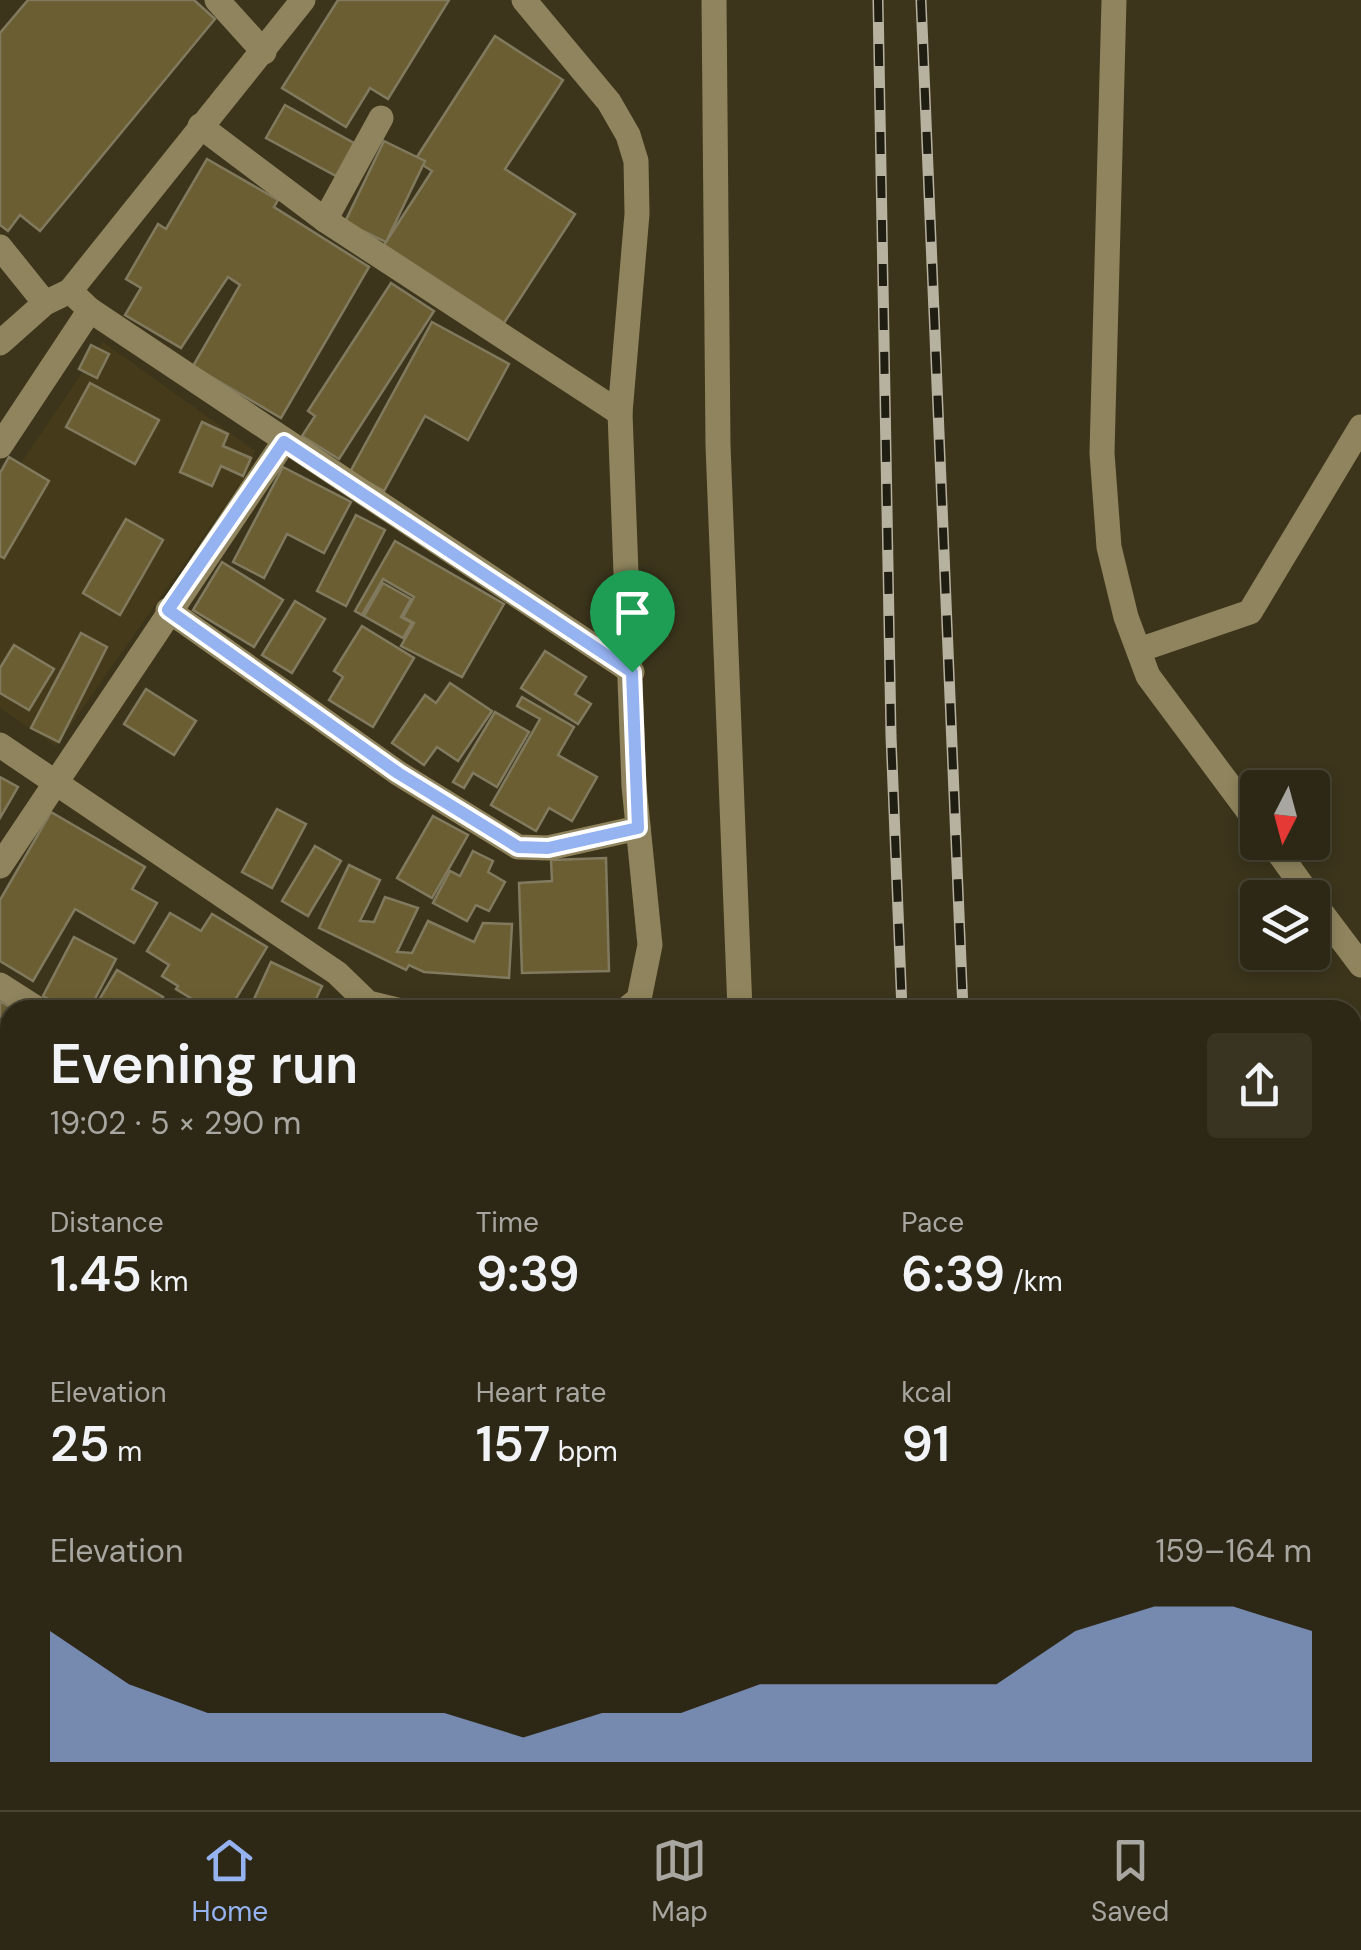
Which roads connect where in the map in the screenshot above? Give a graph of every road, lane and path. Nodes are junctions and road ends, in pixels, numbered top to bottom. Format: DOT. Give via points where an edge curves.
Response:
graph roads {
  1 [pos="217,0"];
  2 [pos="303,0"];
  3 [pos="524,0"];
  4 [pos="714,0"];
  5 [pos="1114,0"];
  6 [pos="264,52"];
  7 [pos="381,118"];
  8 [pos="200,126"];
  9 [pos="325,220"];
  10 [pos="0,247"];
  11 [pos="70,291"];
  12 [pos="45,303"];
  13 [pos="90,310"];
  14 [pos="0,342"];
  15 [pos="620,413"];
  16 [pos="1361,427"];
  17 [pos="284,442"];
  18 [pos="0,446"];
  19 [pos="168,610"];
  20 [pos="1139,650"];
  21 [pos="632,672"];
  22 [pos="0,744"];
  23 [pos="56,783"];
  24 [pos="1240,800"];
  25 [pos="638,828"];
  26 [pos="0,866"];
  27 [pos="1330,923"];
  28 [pos="1361,965"];
  29 [pos="0,985"];
  30 [pos="23,1000"];
  31 [pos="359,1000"];
  32 [pos="638,1000"];
  33 [pos="740,1000"];
  1 -- 6 [label="street"];
  2 -- 6 [label="street"];
  3 -- 15 [label="street" via="610,102 636,161"];
  4 -- 33 [label="street" via="718,445"];
  5 -- 20 [label="street" via="1102,453 1109,547"];
  6 -- 8 [label="street"];
  7 -- 9 [label="street"];
  8 -- 9 [label="street"];
  8 -- 11 [label="street"];
  9 -- 15 [label="street"];
  10 -- 12 [label="street"];
  11 -- 12 [label="street"];
  11 -- 13 [label="street"];
  12 -- 14 [label="street"];
  13 -- 17 [label="street"];
  13 -- 18 [label="street"];
  15 -- 21 [label="street"];
  16 -- 20 [label="street" via="1250,612"];
  17 -- 19 [label="street"];
  17 -- 21 [label="street"];
  19 -- 23 [label="street"];
  19 -- 25 [label="street" via="398,773 518,847 548,848"];
  20 -- 24 [label="street" via="1148,676"];
  21 -- 25 [label="street"];
  22 -- 23 [label="street"];
  23 -- 26 [label="street"];
  23 -- 31 [label="street" via="338,974"];
  25 -- 32 [label="street" via="650,945"];
  27 -- 28 [label="street"];
  29 -- 30 [label="street"];
}
